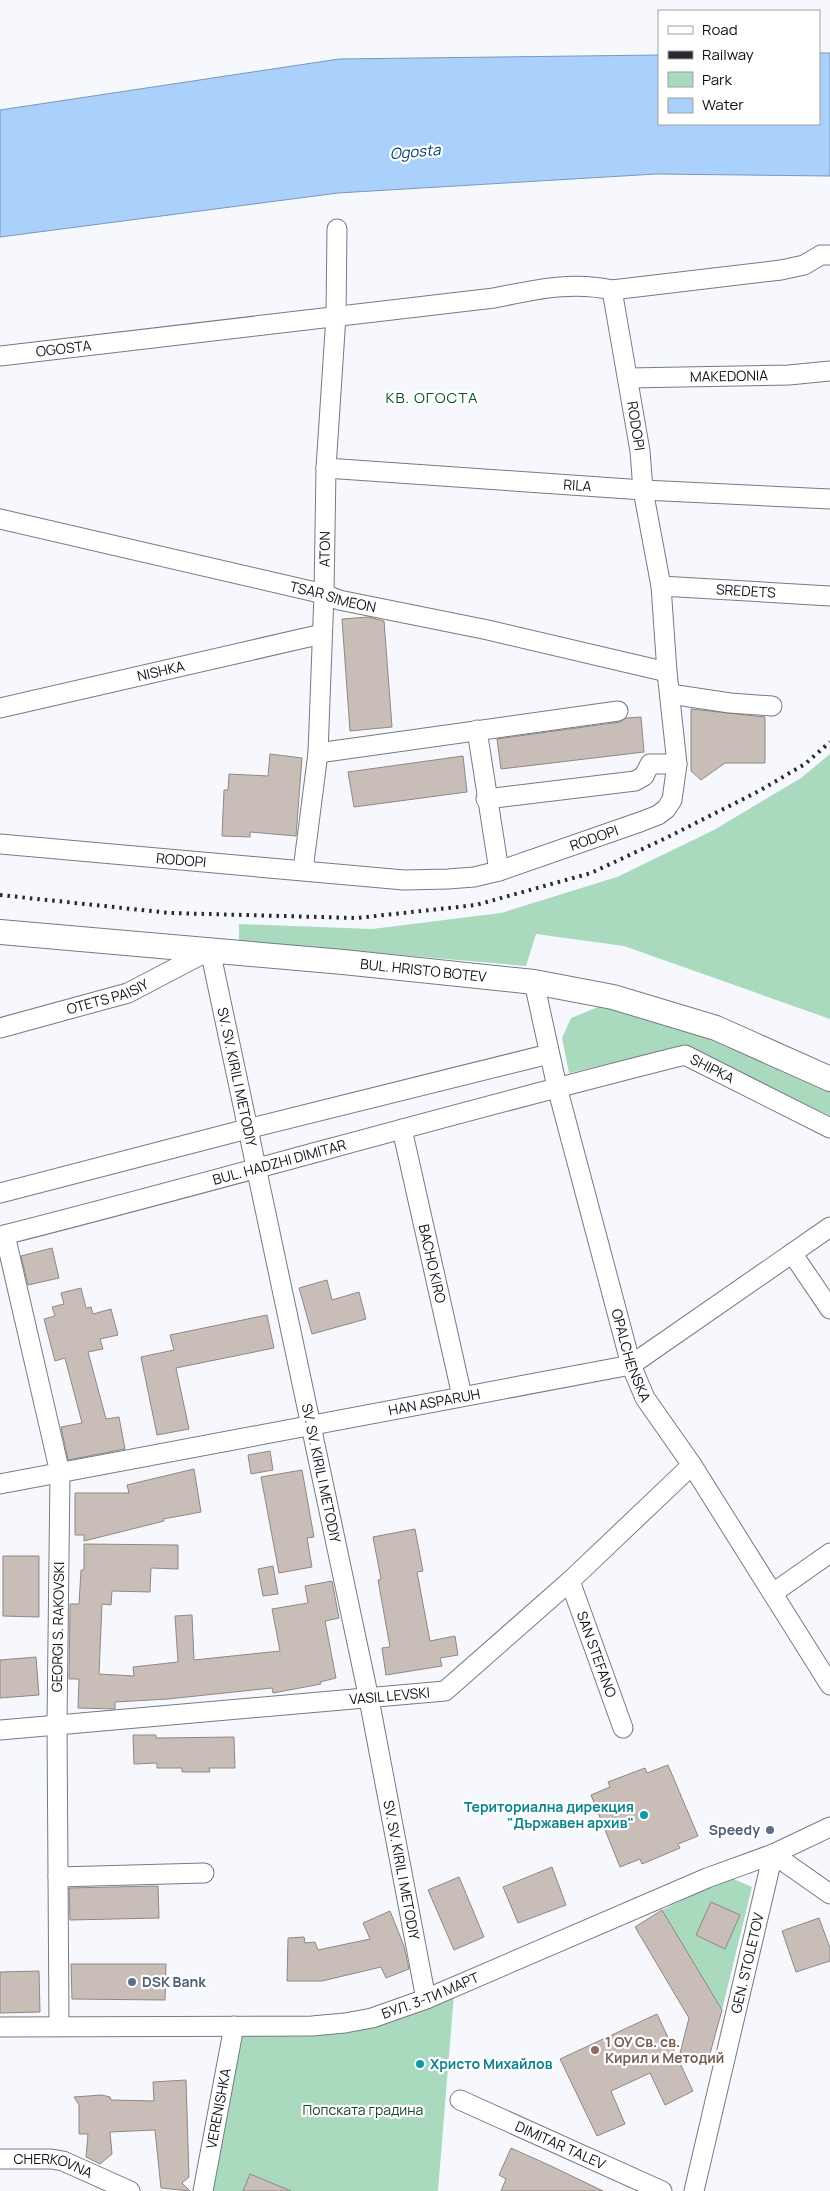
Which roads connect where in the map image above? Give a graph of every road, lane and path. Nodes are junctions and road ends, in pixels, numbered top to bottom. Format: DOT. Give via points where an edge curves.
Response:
graph roads {
  1 [pos="337,229"];
  2 [pos="830,255"];
  3 [pos="612,290"];
  4 [pos="336,316"];
  5 [pos="0,356"];
  6 [pos="830,371"];
  7 [pos="628,378"];
  8 [pos="326,468"];
  9 [pos="643,490"];
  10 [pos="830,499"];
  11 [pos="0,519"];
  12 [pos="661,586"];
  13 [pos="324,594"];
  14 [pos="830,596"];
  15 [pos="322,634"];
  16 [pos="667,672"];
  17 [pos="670,694"];
  18 [pos="772,706"];
  19 [pos="0,708"];
  20 [pos="618,711"];
  21 [pos="477,730"];
  22 [pos="318,752"];
  23 [pos="677,764"];
  24 [pos="486,799"];
  25 [pos="0,844"];
  26 [pos="303,870"];
  27 [pos="498,871"];
  28 [pos="0,932"];
  29 [pos="210,950"];
  30 [pos="534,982"];
  31 [pos="0,1028"];
  32 [pos="549,1054"];
  33 [pos="830,1079"];
  34 [pos="557,1087"];
  35 [pos="830,1128"];
  36 [pos="247,1129"];
  37 [pos="402,1129"];
  38 [pos="256,1170"];
  39 [pos="0,1193"];
  40 [pos="830,1226"];
  41 [pos="3,1235"];
  42 [pos="792,1253"];
  43 [pos="830,1309"];
  44 [pos="631,1365"];
  45 [pos="462,1396"];
  46 [pos="310,1425"];
  47 [pos="692,1465"];
  48 [pos="60,1473"];
  49 [pos="0,1484"];
  50 [pos="830,1553"];
  51 [pos="570,1581"];
  52 [pos="773,1593"];
  53 [pos="830,1685"];
  54 [pos="369,1699"];
  55 [pos="57,1724"];
  56 [pos="623,1728"];
  57 [pos="0,1730"];
  58 [pos="830,1827"];
  59 [pos="773,1854"];
  60 [pos="204,1873"];
  61 [pos="58,1877"];
  62 [pos="830,1894"];
  63 [pos="426,1998"];
  64 [pos="59,2026"];
  65 [pos="234,2026"];
  66 [pos="0,2027"];
  67 [pos="460,2100"];
  68 [pos="0,2160"];
  69 [pos="130,2191"];
  70 [pos="203,2191"];
  71 [pos="662,2191"];
  72 [pos="694,2191"];
  1 -- 4 [label="street"];
  2 -- 3 [label="street, OGOSTA" via="821,255 804,266 781,270"];
  3 -- 4 [label="street, OGOSTA" via="590,286 550,286 494,298"];
  3 -- 7 [label="street, RODOPI"];
  4 -- 5 [label="street, OGOSTA"];
  4 -- 8 [label="street, ATON"];
  6 -- 7 [label="street, MAKEDONIA"];
  7 -- 9 [label="street, RODOPI"];
  8 -- 9 [label="street, RILA"];
  8 -- 13 [label="street, ATON"];
  9 -- 10 [label="street, RILA"];
  9 -- 12 [label="street, RODOPI"];
  11 -- 13 [label="street, TSAR SIMEON"];
  12 -- 14 [label="street, SREDETS"];
  12 -- 16 [label="street, RODOPI"];
  13 -- 15 [label="street, ATON"];
  13 -- 16 [label="street, TSAR SIMEON" via="339,600 488,630"];
  15 -- 19 [label="street, NISHKA"];
  15 -- 22 [label="street, ATON"];
  16 -- 17 [label="street, RODOPI"];
  17 -- 18 [label="street"];
  17 -- 23 [label="street, RODOPI"];
  20 -- 21 [label="street"];
  21 -- 22 [label="street"];
  21 -- 24 [label="street"];
  22 -- 26 [label="street, ATON"];
  23 -- 24 [label="street" via="650,764 644,776 635,781"];
  23 -- 27 [label="street, RODOPI" via="672,800 658,815"];
  24 -- 27 [label="street"];
  25 -- 26 [label="street, RODOPI"];
  26 -- 27 [label="street, RODOPI" via="404,880 448,879"];
  28 -- 29 [label="street, BUL. HRISTO BOTEV"];
  29 -- 30 [label="street, BUL. HRISTO BOTEV"];
  29 -- 31 [label="street, OTETS PAISIY" via="128,993"];
  29 -- 36 [label="street, SV. SV. KIRIL I METODIY"];
  30 -- 32 [label="street, OPALCHENSKA"];
  30 -- 33 [label="street, BUL. HRISTO BOTEV" via="613,997 716,1028"];
  32 -- 34 [label="street, OPALCHENSKA"];
  32 -- 36 [label="street"];
  34 -- 35 [label="street, SHIPKA" via="685,1055"];
  34 -- 37 [label="street, BUL. HADZHI DIMITAR"];
  34 -- 44 [label="street, OPALCHENSKA"];
  36 -- 38 [label="street, SV. SV. KIRIL I METODIY"];
  36 -- 39 [label="street"];
  37 -- 38 [label="street, BUL. HADZHI DIMITAR"];
  37 -- 45 [label="street, BACHO KIRO"];
  38 -- 41 [label="street, BUL. HADZHI DIMITAR"];
  38 -- 46 [label="street, SV. SV. KIRIL I METODIY"];
  40 -- 42 [label="street, HAN ASPARUH"];
  41 -- 48 [label="street, GEORGI S. RAKOVSKI"];
  42 -- 43 [label="street"];
  42 -- 44 [label="street, HAN ASPARUH"];
  44 -- 45 [label="street, HAN ASPARUH"];
  44 -- 47 [label="street, OPALCHENSKA" via="645,1398"];
  45 -- 46 [label="street, HAN ASPARUH"];
  46 -- 48 [label="street, HAN ASPARUH"];
  46 -- 54 [label="street, SV. SV. KIRIL I METODIY"];
  47 -- 51 [label="street, VASIL LEVSKI"];
  47 -- 52 [label="street, OPALCHENSKA"];
  48 -- 49 [label="street, HAN ASPARUH"];
  48 -- 55 [label="street, GEORGI S. RAKOVSKI"];
  50 -- 52 [label="street"];
  51 -- 54 [label="street, VASIL LEVSKI" via="446,1691"];
  51 -- 56 [label="street, SAN STEFANO"];
  52 -- 53 [label="street, OPALCHENSKA"];
  54 -- 55 [label="street, VASIL LEVSKI"];
  54 -- 63 [label="street, SV. SV. KIRIL I METODIY"];
  55 -- 57 [label="street, VASIL LEVSKI"];
  55 -- 61 [label="street, GEORGI S. RAKOVSKI"];
  58 -- 59 [label="street, БУЛ. 3-ТИ МАРТ"];
  59 -- 62 [label="street"];
  59 -- 63 [label="street, БУЛ. 3-ТИ МАРТ" via="707,1878"];
  59 -- 72 [label="street, GEN. STOLETOV"];
  60 -- 61 [label="street"];
  61 -- 64 [label="street, GEORGI S. RAKOVSKI"];
  63 -- 65 [label="street, БУЛ. 3-ТИ МАРТ" via="372,2018 346,2023"];
  64 -- 65 [label="street, БУЛ. 3-ТИ МАРТ"];
  64 -- 66 [label="street, БУЛ. 3-ТИ МАРТ"];
  65 -- 70 [label="street, VERENISHKA"];
  67 -- 71 [label="street, DIMITAR TALEV"];
  68 -- 69 [label="street, CHERKOVNA" via="63,2161"];
}
